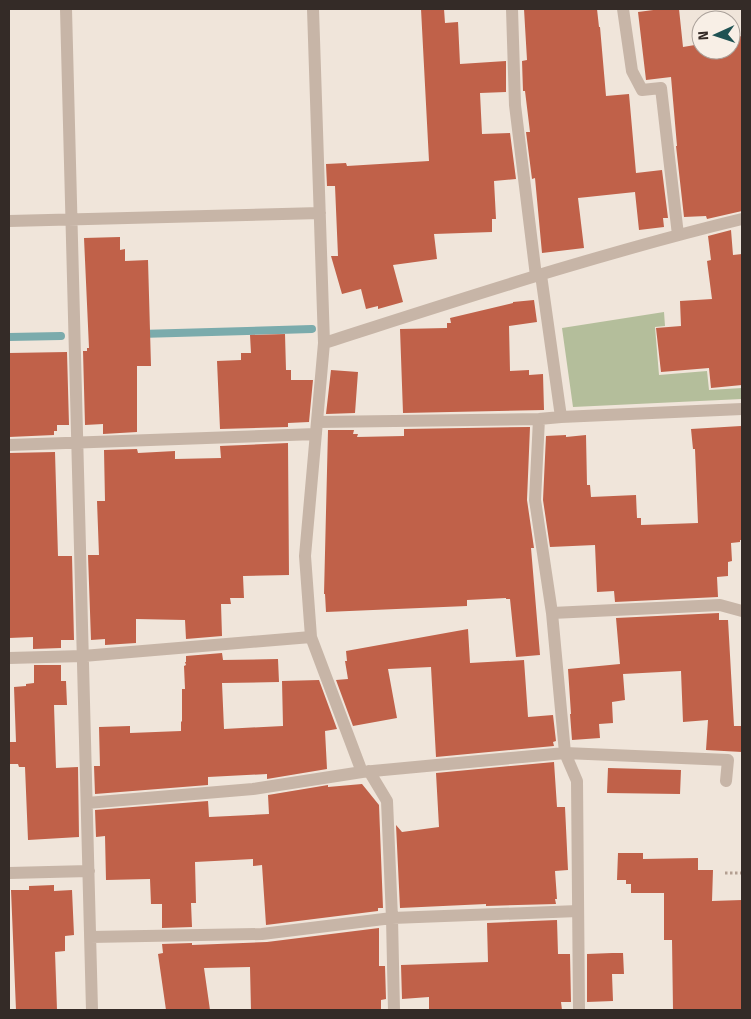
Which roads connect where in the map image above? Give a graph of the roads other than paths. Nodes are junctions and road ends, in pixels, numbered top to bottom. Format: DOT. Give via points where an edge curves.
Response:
graph roads {
  1 [pos="66,9"];
  2 [pos="313,9"];
  3 [pos="512,9"];
  4 [pos="624,9"];
  5 [pos="320,213"];
  6 [pos="72,219"];
  7 [pos="742,219"];
  8 [pos="9,221"];
  9 [pos="678,235"];
  10 [pos="538,275"];
  11 [pos="324,344"];
  12 [pos="742,409"];
  13 [pos="561,417"];
  14 [pos="539,420"];
  15 [pos="316,428"];
  16 [pos="78,443"];
  17 [pos="9,445"];
  18 [pos="742,611"];
  19 [pos="552,613"];
  20 [pos="311,637"];
  21 [pos="83,656"];
  22 [pos="9,658"];
  23 [pos="564,753"];
  24 [pos="366,772"];
  25 [pos="726,780"];
  26 [pos="87,803"];
  27 [pos="89,871"];
  28 [pos="9,873"];
  29 [pos="578,911"];
  30 [pos="392,918"];
  31 [pos="90,937"];
  32 [pos="92,1010"];
  33 [pos="394,1010"];
  34 [pos="579,1010"];
  1 -- 6 [label="street"];
  2 -- 5 [label="street"];
  3 -- 10 [label="street" via="515,105"];
  4 -- 9 [label="street" via="632,71 642,90 661,88"];
  5 -- 6 [label="street"];
  5 -- 11 [label="street"];
  6 -- 8 [label="street"];
  6 -- 16 [label="street"];
  7 -- 9 [label="street"];
  9 -- 10 [label="street"];
  10 -- 11 [label="street"];
  10 -- 13 [label="street"];
  11 -- 15 [label="street"];
  12 -- 13 [label="street"];
  13 -- 14 [label="street"];
  14 -- 15 [label="street"];
  14 -- 19 [label="street" via="535,500"];
  15 -- 16 [label="street"];
  15 -- 20 [label="street" via="305,556"];
  16 -- 17 [label="street"];
  16 -- 21 [label="street"];
  18 -- 19 [label="street" via="720,605"];
  19 -- 23 [label="street"];
  20 -- 21 [label="street"];
  20 -- 24 [label="street"];
  21 -- 22 [label="street"];
  21 -- 26 [label="street"];
  23 -- 24 [label="street"];
  23 -- 25 [label="street" via="728,760"];
  23 -- 29 [label="street" via="576,781"];
  24 -- 26 [label="street" via="253,789"];
  24 -- 30 [label="street" via="387,801"];
  26 -- 27 [label="street"];
  27 -- 28 [label="street"];
  27 -- 31 [label="street"];
  29 -- 30 [label="street"];
  29 -- 34 [label="street"];
  30 -- 31 [label="street" via="262,934"];
  30 -- 33 [label="street"];
  31 -- 32 [label="street"];
}
